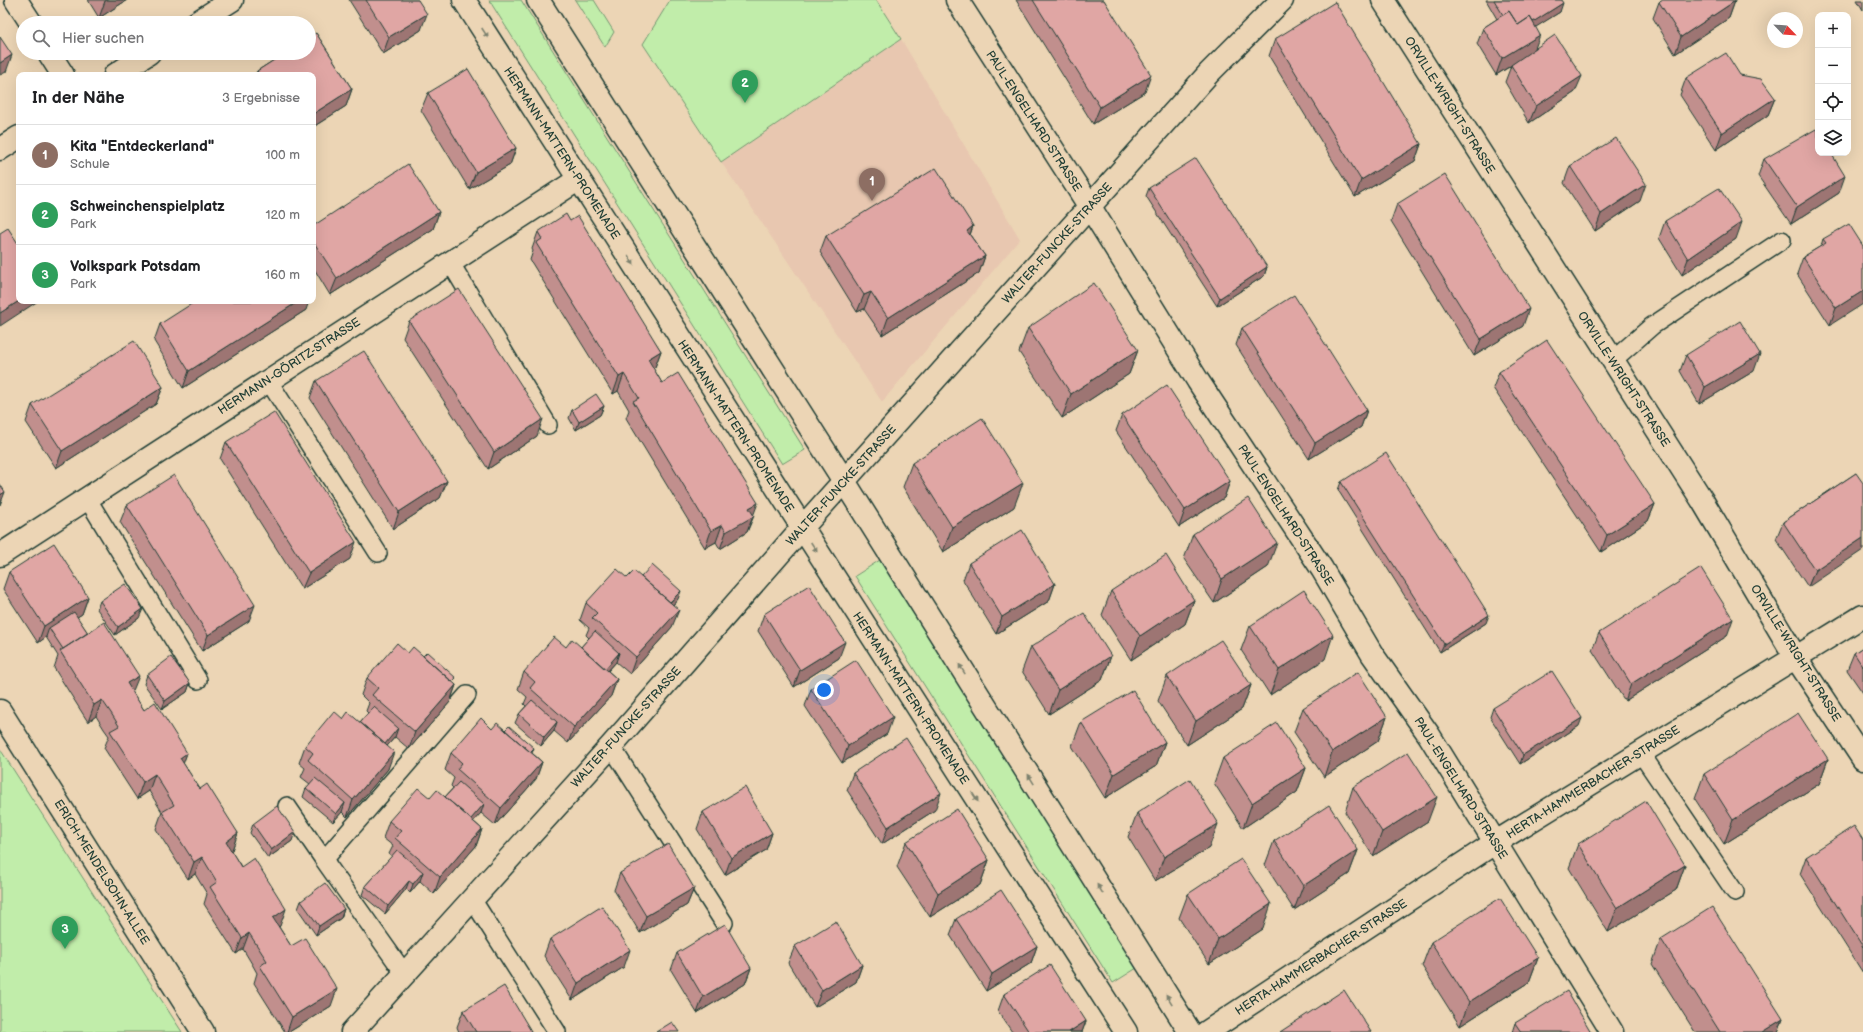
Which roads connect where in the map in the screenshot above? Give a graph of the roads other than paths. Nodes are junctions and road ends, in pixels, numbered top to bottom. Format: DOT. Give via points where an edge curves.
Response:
graph roads {
  1 [pos="16,0"];
  2 [pos="232,0"];
  3 [pos="464,0"];
  4 [pos="538,0"];
  5 [pos="957,0"];
  6 [pos="1282,0"];
  7 [pos="1383,0"];
  8 [pos="26,16"];
  9 [pos="207,16"];
  10 [pos="54,60"];
  11 [pos="138,60"];
  12 [pos="61,72"];
  13 [pos="120,72"];
  14 [pos="16,138"];
  15 [pos="0,149"];
  16 [pos="579,179"];
  17 [pos="1090,207"];
  18 [pos="1782,240"];
  19 [pos="450,262"];
  20 [pos="1612,361"];
  21 [pos="268,380"];
  22 [pos="548,425"];
  23 [pos="844,481"];
  24 [pos="87,498"];
  25 [pos="802,528"];
  26 [pos="378,553"];
  27 [pos="0,554"];
  28 [pos="1863,616"];
  29 [pos="1796,658"];
  30 [pos="198,680"];
  31 [pos="468,695"];
  32 [pos="0,711"];
  33 [pos="611,746"];
  34 [pos="1640,752"];
  35 [pos="1863,758"];
  36 [pos="287,806"];
  37 [pos="1496,842"];
  38 [pos="324,860"];
  39 [pos="1735,892"];
  40 [pos="472,900"];
  41 [pos="724,923"];
  42 [pos="404,973"];
  43 [pos="203,1032"];
  44 [pos="352,1032"];
  45 [pos="557,1032"];
  46 [pos="1126,1032"];
  47 [pos="1190,1032"];
  48 [pos="1207,1032"];
  49 [pos="1612,1032"];
  1 -- 8 [label="street"];
  2 -- 9 [label="street"];
  3 -- 16 [label="street, HERMANN-MATTERN-PROMENADE, one-way"];
  4 -- 23 [label="street"];
  5 -- 17 [label="street, PAUL-ENGELHARD-STRASSE"];
  6 -- 17 [label="street, WALTER-FUNCKE-STRASSE" via="1209,73"];
  7 -- 20 [label="street, ORVILLE-WRIGHT-STRASSE"];
  10 -- 12 [label="street"];
  11 -- 13 [label="street"];
  14 -- 15 [label="street"];
  16 -- 19 [label="street, HERMANN-GÖRITZ-STRASSE"];
  16 -- 25 [label="street, HERMANN-MATTERN-PROMENADE, one-way"];
  17 -- 23 [label="street, WALTER-FUNCKE-STRASSE"];
  17 -- 37 [label="street, PAUL-ENGELHARD-STRASSE" via="1198,381 1322,569 1372,654 1429,735"];
  18 -- 20 [label="lane" via="1652,326"];
  19 -- 21 [label="street, HERMANN-GÖRITZ-STRASSE"];
  19 -- 22 [label="lane"];
  20 -- 29 [label="street, ORVILLE-WRIGHT-STRASSE" via="1702,500"];
  21 -- 24 [label="street, HERMANN-GÖRITZ-STRASSE"];
  21 -- 26 [label="lane"];
  23 -- 25 [label="street, WALTER-FUNCKE-STRASSE"];
  47 -- 23 [label="street, one-way"];
  24 -- 27 [label="street, HERMANN-GÖRITZ-STRASSE"];
  24 -- 30 [label="lane"];
  25 -- 33 [label="street, WALTER-FUNCKE-STRASSE"];
  25 -- 46 [label="street, HERMANN-MATTERN-PROMENADE, one-way"];
  28 -- 29 [label="street, HERTA-HAMMERBACHER-STRASSE"];
  29 -- 34 [label="street, HERTA-HAMMERBACHER-STRASSE"];
  29 -- 35 [label="street, ORVILLE-WRIGHT-STRASSE"];
  31 -- 38 [label="lane"];
  32 -- 43 [label="street, ERICH-MENDELSOHN-ALLEE"];
  33 -- 40 [label="street, WALTER-FUNCKE-STRASSE"];
  33 -- 41 [label="lane"];
  34 -- 37 [label="street, HERTA-HAMMERBACHER-STRASSE"];
  34 -- 39 [label="lane"];
  36 -- 38 [label="lane"];
  37 -- 48 [label="street, HERTA-HAMMERBACHER-STRASSE"];
  37 -- 49 [label="street, PAUL-ENGELHARD-STRASSE"];
  38 -- 42 [label="lane"];
  40 -- 42 [label="street, WALTER-FUNCKE-STRASSE"];
  40 -- 45 [label="lane"];
  42 -- 44 [label="street, WALTER-FUNCKE-STRASSE"];
}
